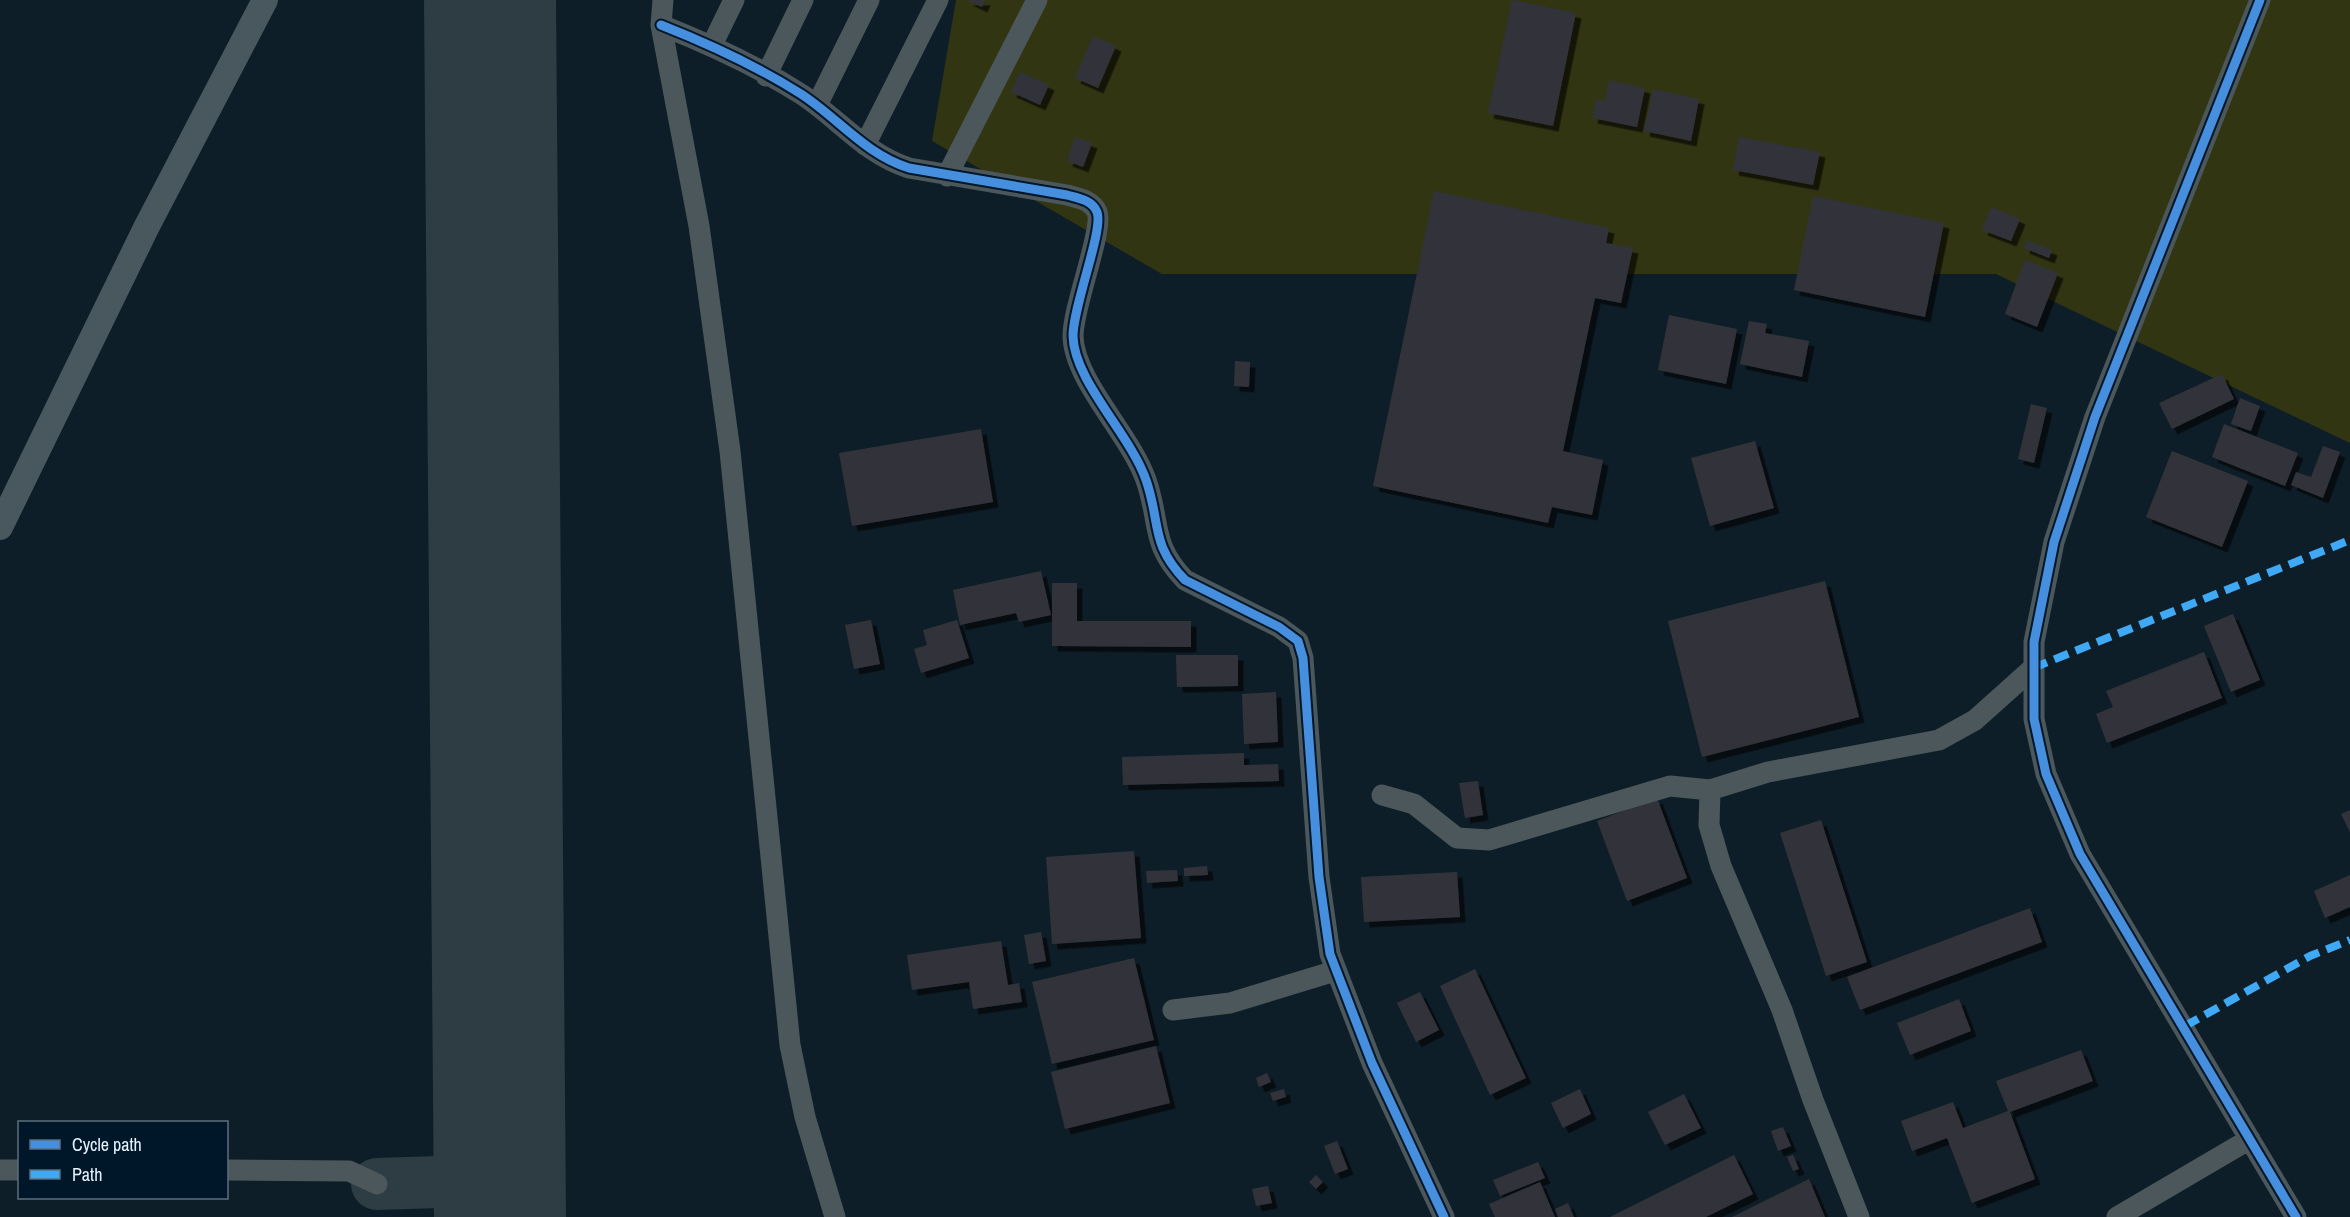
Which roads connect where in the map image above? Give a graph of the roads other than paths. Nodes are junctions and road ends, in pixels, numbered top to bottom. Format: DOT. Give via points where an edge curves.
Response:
graph roads {
  1 [pos="265,0"];
  2 [pos="663,0"];
  3 [pos="734,0"];
  4 [pos="803,0"];
  5 [pos="869,0"];
  6 [pos="938,0"];
  7 [pos="1037,0"];
  8 [pos="2260,0"];
  9 [pos="661,25"];
  10 [pos="711,45"];
  11 [pos="766,76"];
  12 [pos="817,105"];
  13 [pos="865,145"];
  14 [pos="947,176"];
  15 [pos="0,527"];
  16 [pos="2033,668"];
  17 [pos="1710,790"];
  18 [pos="1382,795"];
  19 [pos="1335,971"];
  20 [pos="1173,1010"];
  21 [pos="2250,1139"];
  22 [pos="0,1170"];
  23 [pos="18,1170"];
  24 [pos="228,1170"];
  25 [pos="377,1184"];
  26 [pos="835,1217"];
  27 [pos="1444,1217"];
  28 [pos="1859,1217"];
  29 [pos="2117,1217"];
  30 [pos="2296,1217"];
  1 -- 15 [label="main road" via="146,228"];
  2 -- 9 [label="street"];
  3 -- 10 [label="street"];
  4 -- 11 [label="street"];
  5 -- 12 [label="street"];
  6 -- 13 [label="street"];
  7 -- 14 [label="street"];
  8 -- 16 [label="street" via="2095,417 2054,542 2034,642"];
  9 -- 10 [label="street"];
  9 -- 26 [label="street" via="699,226 730,452 790,1045 805,1117"];
  10 -- 11 [label="street"];
  11 -- 12 [label="street"];
  12 -- 13 [label="street"];
  13 -- 14 [label="street" via="886,161"];
  14 -- 19 [label="street" via="1067,195 1087,200 1098,213 1098,232 1079,294 1074,354 1125,436 1146,479 1163,552 1177,571 1185,580 1279,627 1298,641 1303,658 1323,915"];
  16 -- 17 [label="street" via="1975,720 1939,740 1768,772"];
  16 -- 21 [label="street" via="2039,747 2063,818 2101,891"];
  17 -- 18 [label="street" via="1670,786 1489,840 1457,838 1414,804"];
  17 -- 28 [label="street" via="1709,825 1721,866 1782,1010"];
  19 -- 20 [label="street" via="1230,1003"];
  19 -- 27 [label="street" via="1396,1118"];
  21 -- 29 [label="street"];
  21 -- 30 [label="street"];
  22 -- 23 [label="street"];
  24 -- 25 [label="street" via="350,1171"];
}
